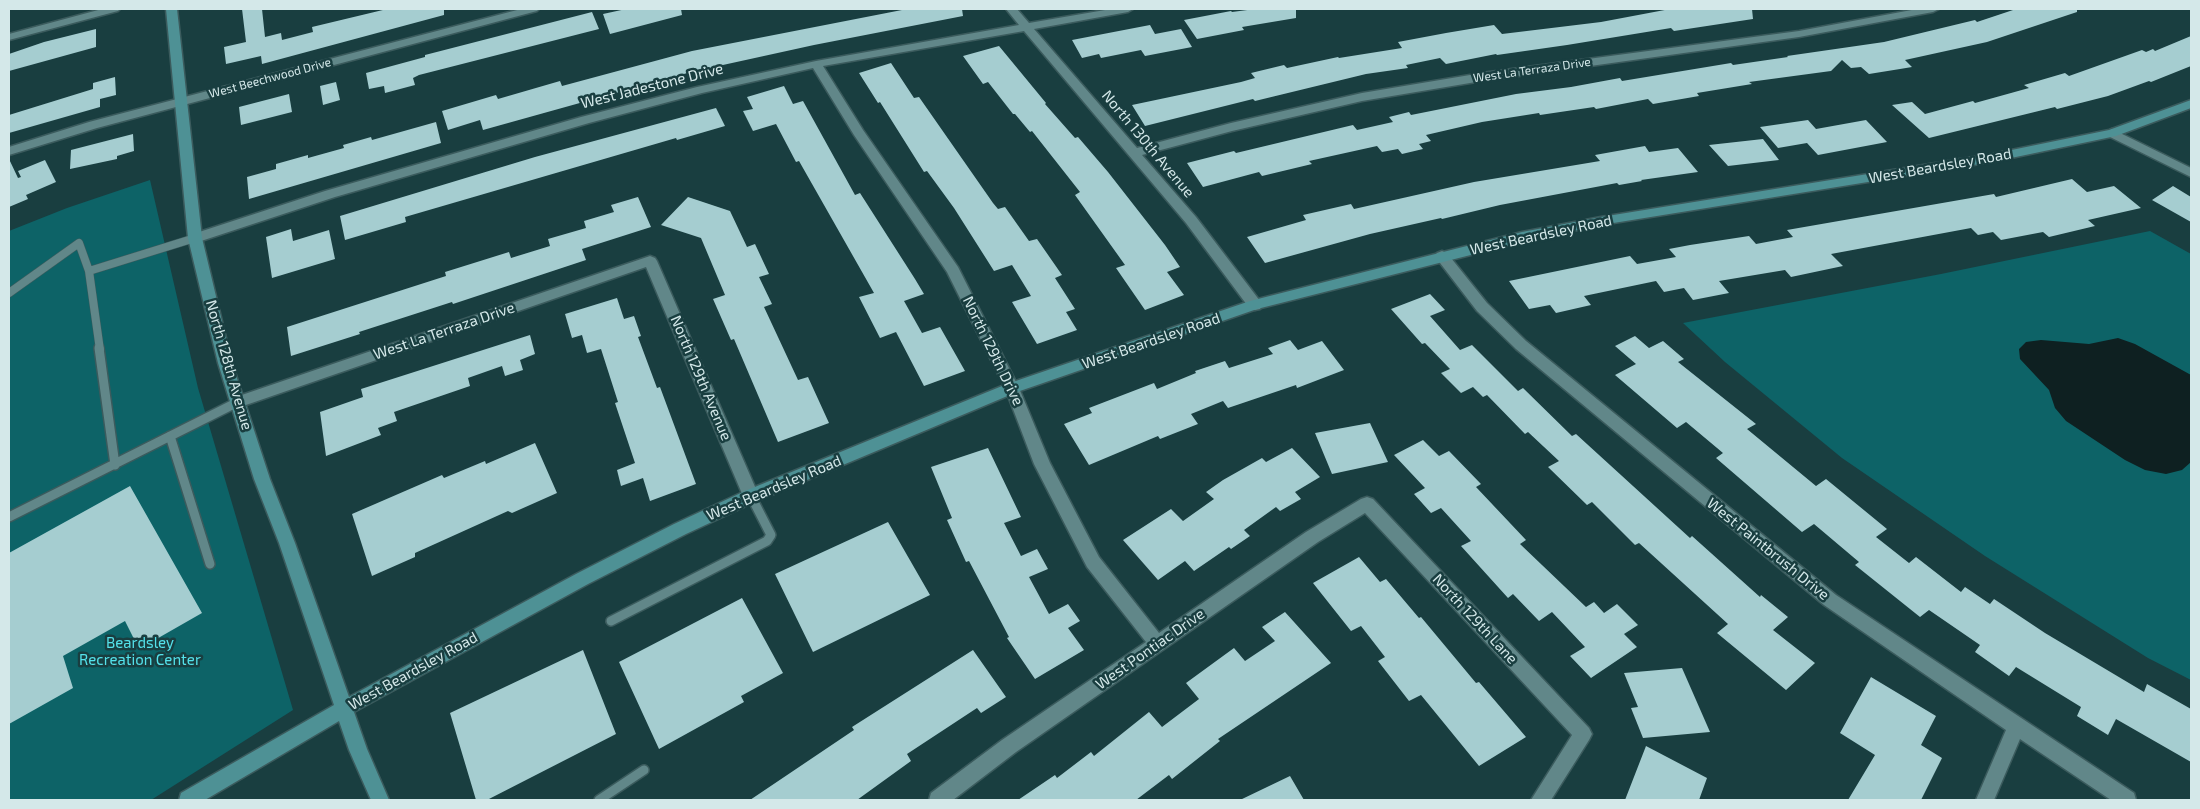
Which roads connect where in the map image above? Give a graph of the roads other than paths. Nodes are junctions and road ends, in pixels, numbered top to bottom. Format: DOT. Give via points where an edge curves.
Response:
graph roads {
  1 [pos="114,9"];
  2 [pos="171,9"];
  3 [pos="533,9"];
  4 [pos="1011,9"];
  5 [pos="1128,9"];
  6 [pos="1933,9"];
  7 [pos="1024,26"];
  8 [pos="9,37"];
  9 [pos="816,64"];
  10 [pos="181,102"];
  11 [pos="2191,104"];
  12 [pos="2112,133"];
  13 [pos="9,151"];
  14 [pos="1135,153"];
  15 [pos="2191,173"];
  16 [pos="195,238"];
  17 [pos="1442,256"];
  18 [pos="650,261"];
  19 [pos="89,271"];
  20 [pos="9,293"];
  21 [pos="1255,305"];
  22 [pos="1012,388"];
  23 [pos="238,402"];
  24 [pos="170,436"];
  25 [pos="115,465"];
  26 [pos="751,496"];
  27 [pos="1367,504"];
  28 [pos="9,517"];
  29 [pos="210,564"];
  30 [pos="611,622"];
  31 [pos="1158,644"];
  32 [pos="345,708"];
  33 [pos="2016,727"];
  34 [pos="644,770"];
  35 [pos="188,800"];
  36 [pos="380,800"];
  37 [pos="599,800"];
  38 [pos="938,800"];
  39 [pos="1540,800"];
  40 [pos="1985,800"];
  41 [pos="2127,800"];
  1 -- 8 [label="street"];
  2 -- 10 [label="street, North 128th Avenue"];
  3 -- 10 [label="street, West Beechwood Drive"];
  4 -- 7 [label="street, North 130th Avenue"];
  5 -- 7 [label="street, West Jadestone Drive"];
  6 -- 14 [label="street, West La Terraza Drive" via="1799,34 1482,77 1362,97"];
  7 -- 9 [label="street, West Jadestone Drive"];
  7 -- 14 [label="street, North 130th Avenue"];
  9 -- 16 [label="street, West Jadestone Drive" via="585,120 330,194"];
  9 -- 22 [label="street, North 129th Drive" via="858,132 953,270"];
  10 -- 13 [label="street, West Beechwood Drive"];
  10 -- 16 [label="street, North 128th Avenue"];
  11 -- 12 [label="street, West Beardsley Road"];
  12 -- 15 [label="street"];
  12 -- 17 [label="street, West Beardsley Road" via="1992,158 1601,221"];
  14 -- 21 [label="street, North 130th Avenue"];
  16 -- 19 [label="lane"];
  16 -- 23 [label="street, North 128th Avenue" via="225,363"];
  17 -- 21 [label="street, West Beardsley Road"];
  17 -- 33 [label="street, West Paintbrush Drive" via="1482,306 1521,345 1737,525 1830,600"];
  18 -- 23 [label="street, West La Terraza Drive"];
  18 -- 26 [label="street, North 129th Avenue"];
  19 -- 20 [label="lane" via="79,243"];
  19 -- 25 [label="lane"];
  21 -- 22 [label="street, West Beardsley Road"];
  22 -- 26 [label="street, West Beardsley Road"];
  22 -- 31 [label="street, North 129th Drive" via="1042,464 1093,562"];
  23 -- 24 [label="lane"];
  23 -- 32 [label="street, North 128th Avenue" via="262,479"];
  24 -- 25 [label="lane"];
  24 -- 29 [label="lane"];
  25 -- 28 [label="lane"];
  26 -- 30 [label="lane" via="771,535 767,542"];
  26 -- 32 [label="street, West Beardsley Road" via="582,579"];
  27 -- 31 [label="street, West Pontiac Drive" via="1312,537"];
  27 -- 39 [label="street, North 129th Lane" via="1583,734"];
  31 -- 38 [label="street, West Pontiac Drive" via="1009,746"];
  32 -- 35 [label="street, West Beardsley Road"];
  32 -- 36 [label="street, North 128th Avenue" via="358,750"];
  33 -- 40 [label="street"];
  33 -- 41 [label="street, West Paintbrush Drive"];
  34 -- 37 [label="lane"];
}
